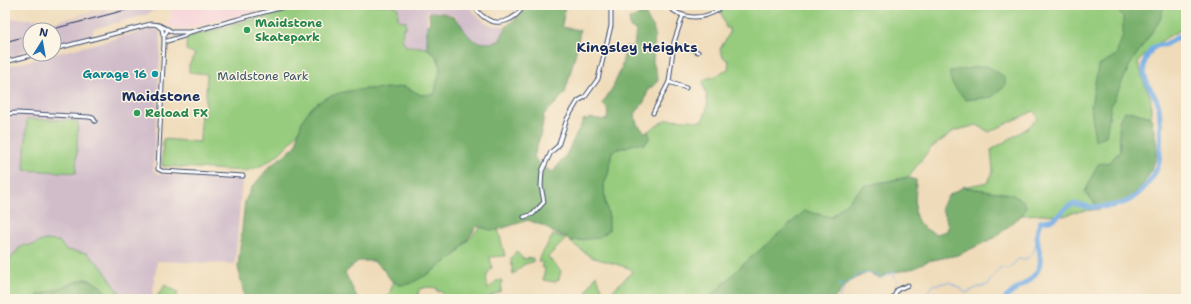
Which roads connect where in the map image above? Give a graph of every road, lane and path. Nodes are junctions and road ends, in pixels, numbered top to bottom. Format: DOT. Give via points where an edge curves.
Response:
graph roads {
  1 [pos="291,5"];
  2 [pos="473,5"];
  3 [pos="524,5"];
  4 [pos="611,5"];
  5 [pos="667,5"];
  6 [pos="718,10"];
  7 [pos="683,16"];
  8 [pos="156,24"];
  9 [pos="169,30"];
  10 [pos="190,32"];
  11 [pos="164,36"];
  12 [pos="166,42"];
  13 [pos="674,46"];
  14 [pos="62,47"];
  15 [pos="698,52"];
  16 [pos="22,58"];
  17 [pos="5,62"];
  18 [pos="669,82"];
  19 [pos="686,88"];
  20 [pos="653,113"];
  21 [pos="5,114"];
  22 [pos="95,121"];
  23 [pos="243,176"];
  24 [pos="524,217"];
  25 [pos="908,285"];
  26 [pos="892,299"];
  1 -- 10 [label="street"];
  2 -- 3 [label="street" via="484,17 493,22 507,21 515,17"];
  4 -- 24 [label="street" via="611,26 599,75 567,119 559,145 550,152 542,171 544,202 533,214"];
  5 -- 7 [label="street"];
  6 -- 7 [label="street" via="701,17"];
  7 -- 13 [label="street"];
  8 -- 9 [label="street"];
  8 -- 11 [label="street" via="162,29"];
  8 -- 14 [label="street"];
  9 -- 10 [label="street"];
  9 -- 11 [label="street"];
  9 -- 12 [label="street"];
  10 -- 12 [label="street"];
  11 -- 12 [label="street"];
  12 -- 23 [label="street" via="157,166 160,171"];
  13 -- 15 [label="street"];
  13 -- 18 [label="street"];
  16 -- 17 [label="street"];
  18 -- 19 [label="street"];
  18 -- 20 [label="street"];
  21 -- 22 [label="street" via="17,112 89,117"];
  25 -- 26 [label="street" via="897,290"];
}
